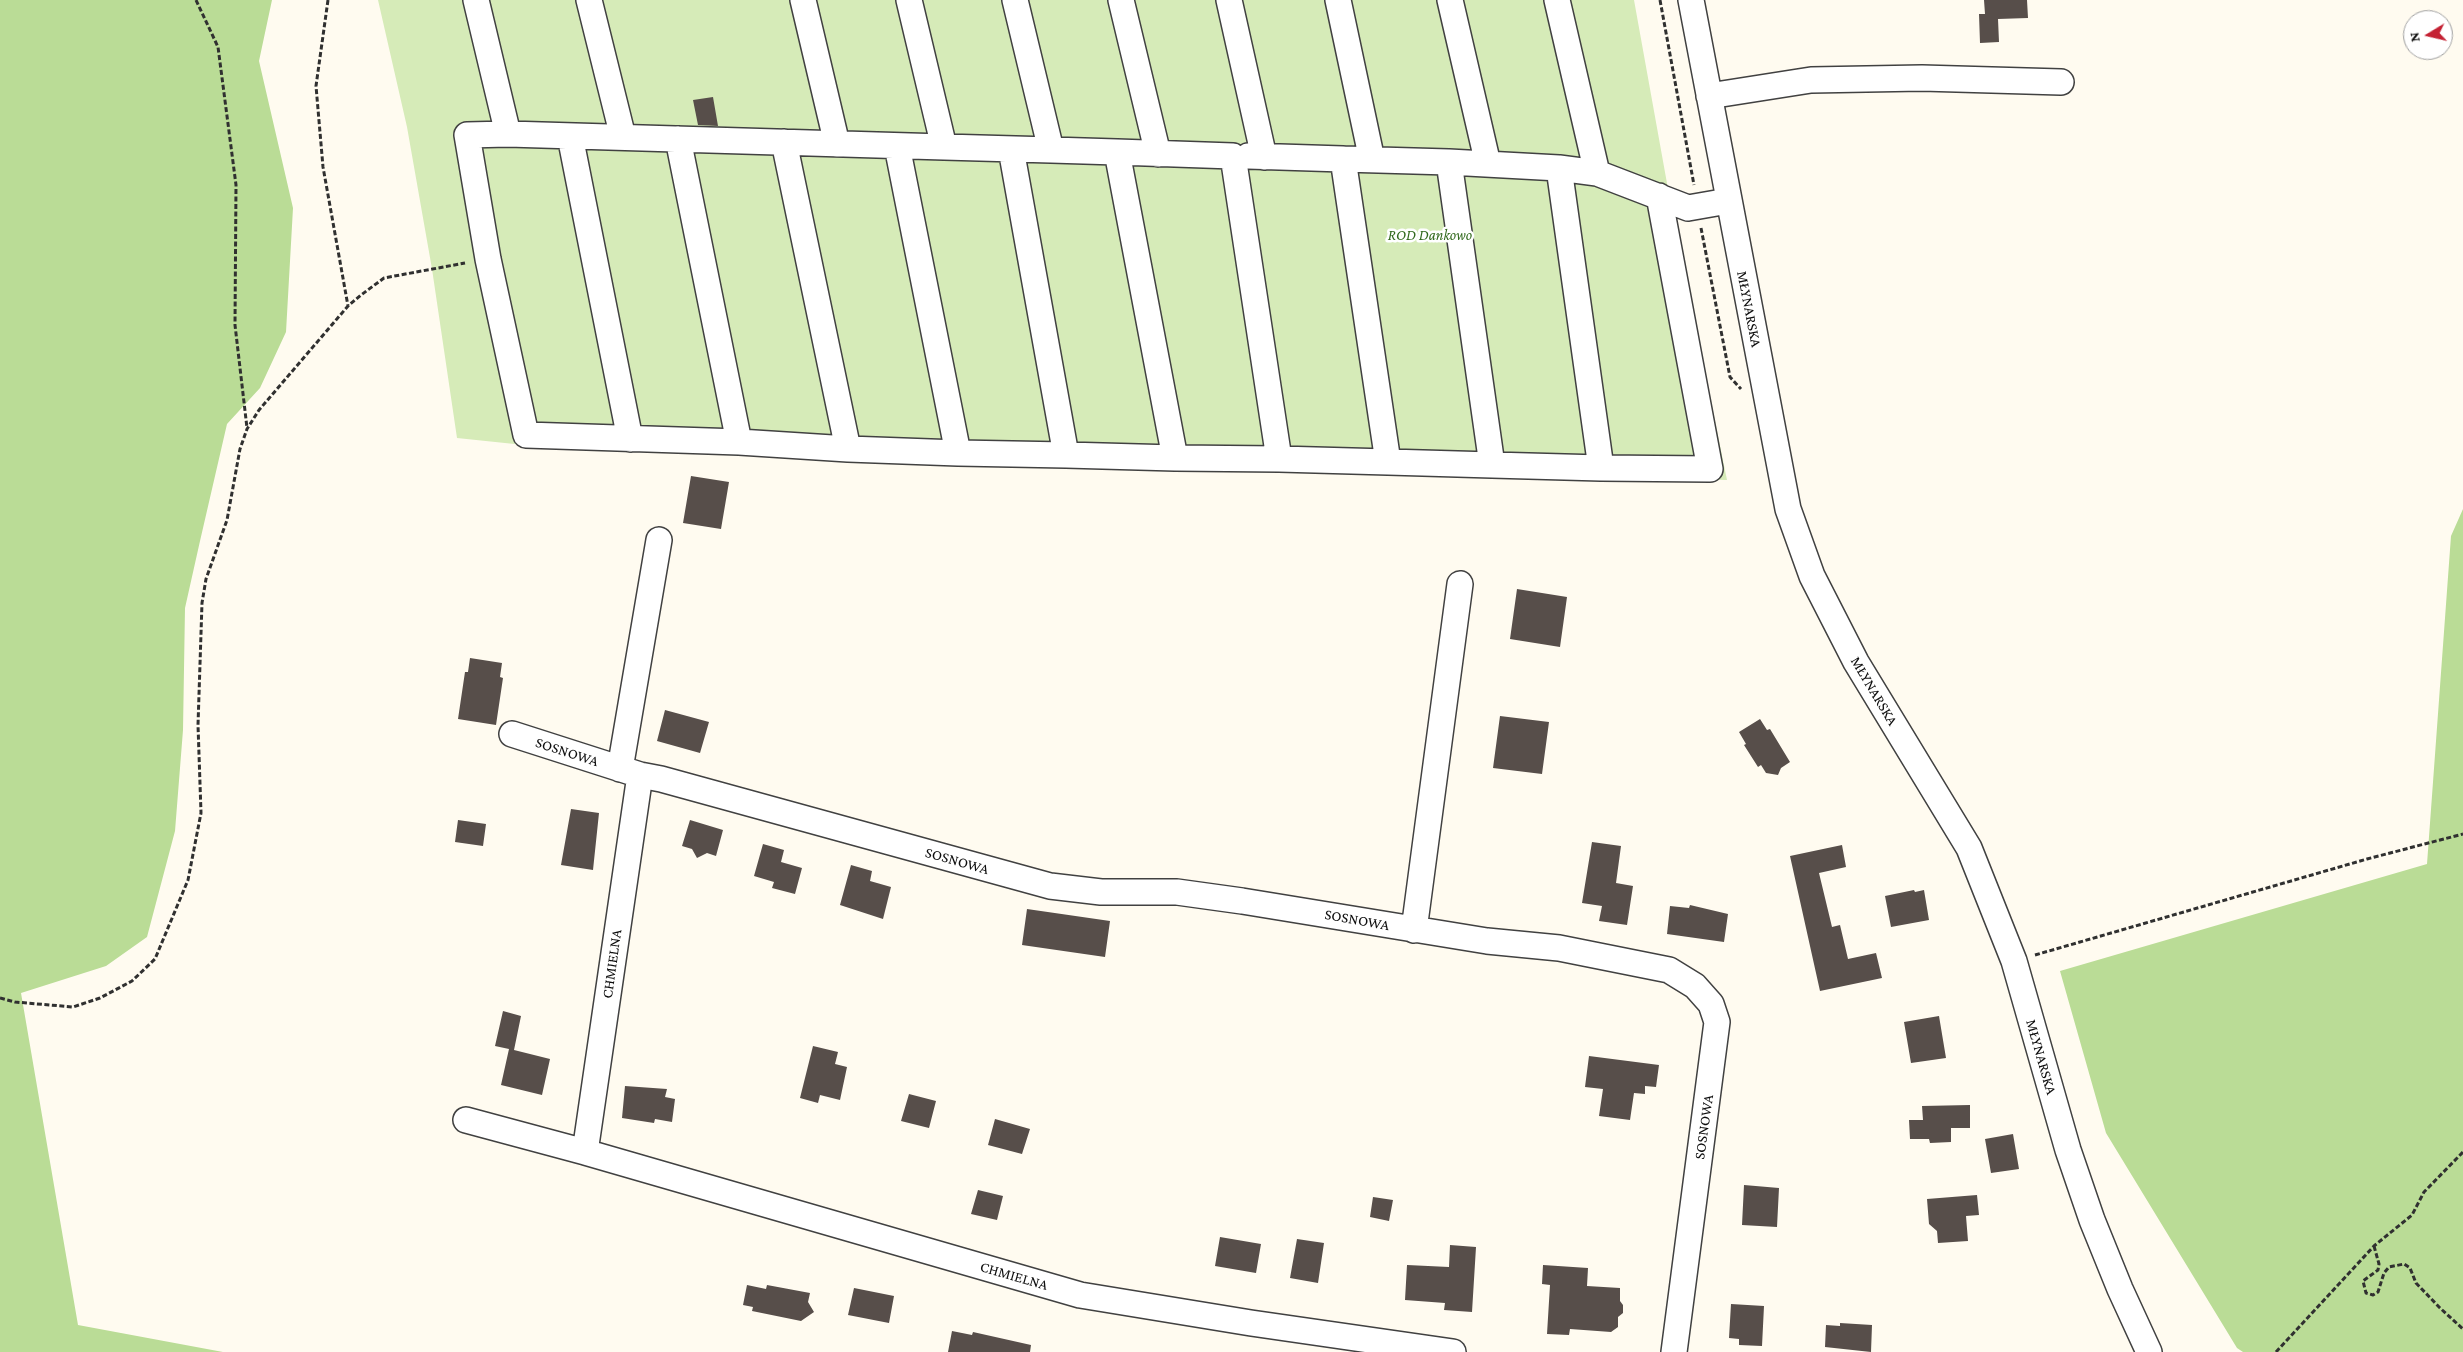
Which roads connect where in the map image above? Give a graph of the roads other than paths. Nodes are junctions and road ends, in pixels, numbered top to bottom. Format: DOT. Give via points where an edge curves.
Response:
graph roads {
  1 [pos="476,0"];
  2 [pos="589,0"];
  3 [pos="803,0"];
  4 [pos="909,0"];
  5 [pos="1015,0"];
  6 [pos="1121,0"];
  7 [pos="1229,0"];
  8 [pos="1338,0"];
  9 [pos="1450,0"];
  10 [pos="1557,0"];
  11 [pos="1691,0"];
  12 [pos="2061,82"];
  13 [pos="1709,96"];
  14 [pos="508,134"];
  15 [pos="570,136"];
  16 [pos="623,137"];
  17 [pos="678,139"];
  18 [pos="784,142"];
  19 [pos="837,144"];
  20 [pos="897,146"];
  21 [pos="944,147"];
  22 [pos="1011,149"];
  23 [pos="1052,150"];
  24 [pos="1116,152"];
  25 [pos="1158,154"];
  26 [pos="1233,156"];
  27 [pos="1264,157"];
  28 [pos="1343,159"];
  29 [pos="1372,160"];
  30 [pos="1449,162"];
  31 [pos="1488,164"];
  32 [pos="1559,168"];
  33 [pos="1597,173"];
  34 [pos="1659,196"];
  35 [pos="1728,201"];
  36 [pos="630,439"];
  37 [pos="739,442"];
  38 [pos="848,449"];
  39 [pos="958,453"];
  40 [pos="1066,455"];
  41 [pos="1175,458"];
  42 [pos="1279,459"];
  43 [pos="1388,462"];
  44 [pos="1492,465"];
  45 [pos="1601,468"];
  46 [pos="660,540"];
  47 [pos="1460,584"];
  48 [pos="512,734"];
  49 [pos="630,772"];
  50 [pos="1414,930"];
  51 [pos="466,1120"];
  52 [pos="585,1152"];
  53 [pos="1453,1352"];
  54 [pos="1674,1352"];
  55 [pos="2149,1352"];
  1 -- 14 [label="street"];
  2 -- 16 [label="street"];
  3 -- 19 [label="street"];
  4 -- 21 [label="street"];
  5 -- 23 [label="street"];
  6 -- 25 [label="street"];
  7 -- 27 [label="street"];
  8 -- 29 [label="street"];
  9 -- 31 [label="street"];
  10 -- 33 [label="street"];
  11 -- 13 [label="street, MŁYNARSKA"];
  12 -- 13 [label="street" via="1922,78 1811,80"];
  13 -- 35 [label="street, MŁYNARSKA"];
  14 -- 15 [label="street"];
  14 -- 36 [label="street" via="467,135 488,259 526,435"];
  15 -- 16 [label="street"];
  15 -- 36 [label="street"];
  16 -- 17 [label="street"];
  17 -- 18 [label="street"];
  17 -- 37 [label="street"];
  18 -- 19 [label="street"];
  18 -- 38 [label="street"];
  19 -- 20 [label="street"];
  20 -- 21 [label="street"];
  20 -- 39 [label="street"];
  21 -- 22 [label="street"];
  22 -- 23 [label="street"];
  22 -- 40 [label="street"];
  23 -- 24 [label="street"];
  24 -- 25 [label="street"];
  24 -- 41 [label="street"];
  25 -- 26 [label="street"];
  26 -- 27 [label="street"];
  26 -- 42 [label="street"];
  27 -- 28 [label="street"];
  28 -- 29 [label="street"];
  28 -- 43 [label="street"];
  29 -- 30 [label="street"];
  30 -- 31 [label="street"];
  30 -- 44 [label="street"];
  31 -- 32 [label="street"];
  32 -- 33 [label="street"];
  32 -- 45 [label="street"];
  33 -- 34 [label="street"];
  34 -- 35 [label="street" via="1688,208"];
  34 -- 45 [label="street" via="1710,469"];
  35 -- 55 [label="street, MŁYNARSKA" via="1788,509 1812,576 1856,662 1969,848 2014,961 2068,1150 2092,1220"];
  36 -- 37 [label="street"];
  37 -- 38 [label="street"];
  38 -- 39 [label="street"];
  39 -- 40 [label="street"];
  40 -- 41 [label="street"];
  41 -- 42 [label="street"];
  42 -- 43 [label="street"];
  43 -- 44 [label="street"];
  44 -- 45 [label="street"];
  46 -- 49 [label="street, CHMIELNA"];
  47 -- 50 [label="street"];
  48 -- 49 [label="street, SOSNOWA"];
  49 -- 50 [label="street, SOSNOWA" via="1050,886 1101,892 1177,892"];
  49 -- 52 [label="street, CHMIELNA"];
  50 -- 54 [label="street, SOSNOWA" via="1559,948 1670,970 1695,986 1711,1004 1717,1022 1714,1055"];
  51 -- 52 [label="street, CHMIELNA"];
  52 -- 53 [label="street, CHMIELNA" via="1080,1294 1250,1323"];
}
